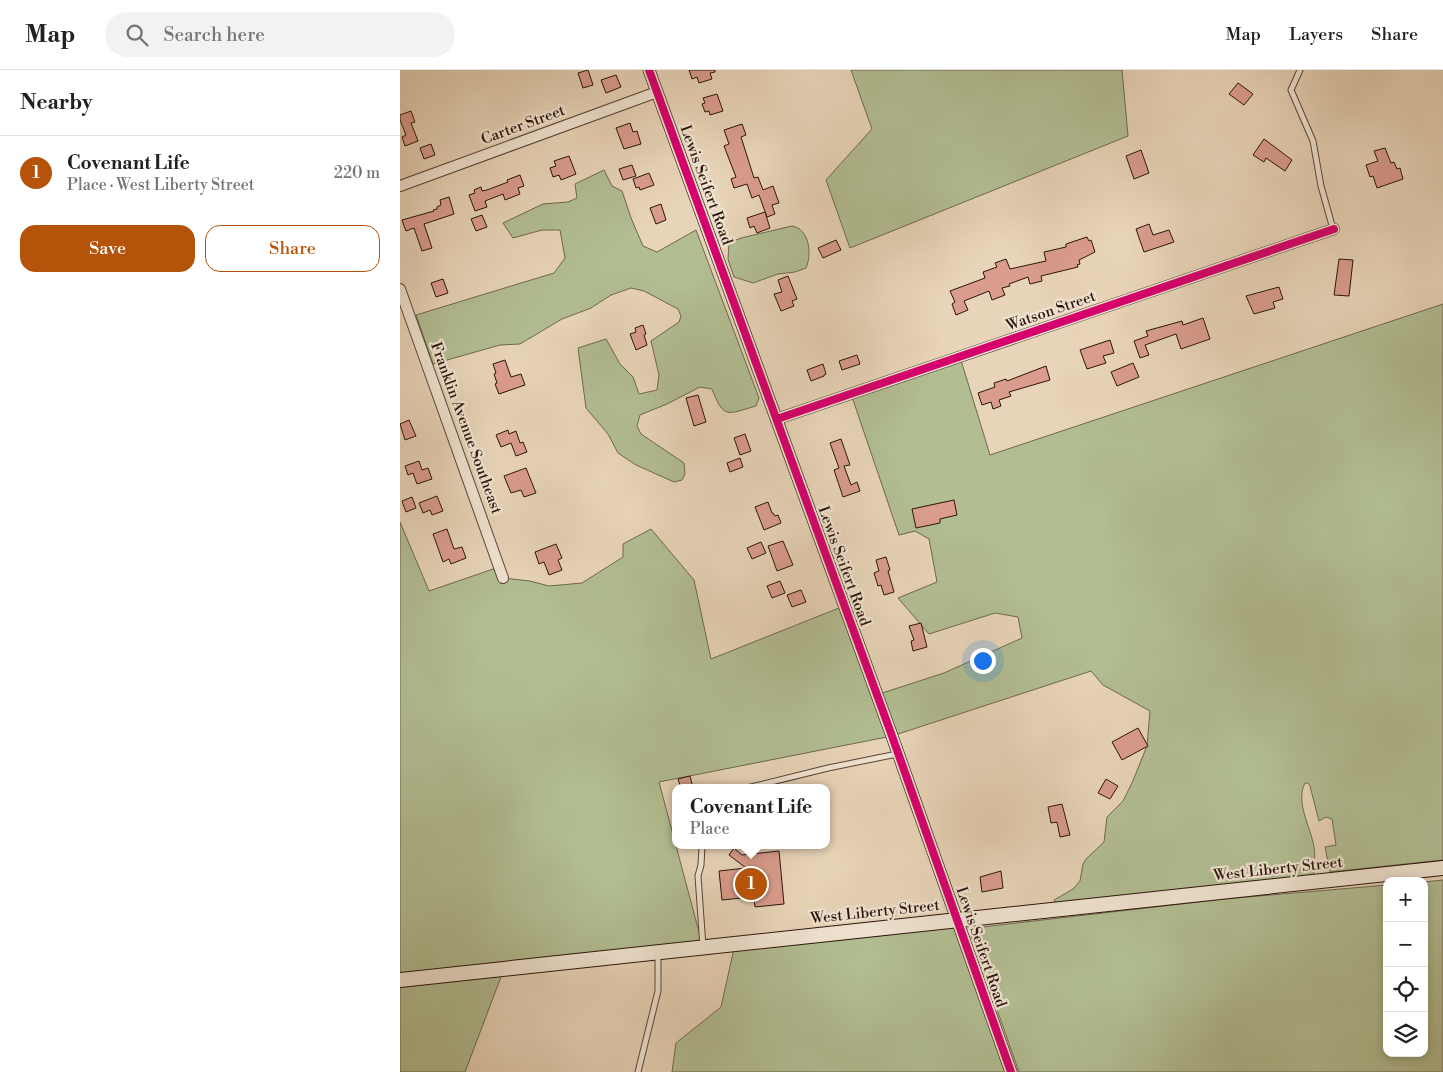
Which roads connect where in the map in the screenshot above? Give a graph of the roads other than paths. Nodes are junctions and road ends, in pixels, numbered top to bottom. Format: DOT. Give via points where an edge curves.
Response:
graph roads {
  1 [pos="649,70"];
  2 [pos="1300,70"];
  3 [pos="657,92"];
  4 [pos="400,186"];
  5 [pos="1334,229"];
  6 [pos="400,289"];
  7 [pos="777,419"];
  8 [pos="503,578"];
  9 [pos="898,754"];
  10 [pos="763,784"];
  11 [pos="702,849"];
  12 [pos="1443,868"];
  13 [pos="957,920"];
  14 [pos="703,947"];
  15 [pos="658,952"];
  16 [pos="400,980"];
  17 [pos="638,1072"];
  18 [pos="1011,1072"];
  1 -- 3 [label="street, Lewis Seifert Road"];
  2 -- 5 [label="lane" via="1291,90 1313,141"];
  3 -- 4 [label="street, Carter Street"];
  3 -- 7 [label="street, Lewis Seifert Road"];
  5 -- 7 [label="street, Watson Street"];
  6 -- 8 [label="street, Franklin Avenue Southeast"];
  7 -- 9 [label="street, Lewis Seifert Road"];
  9 -- 10 [label="lane"];
  9 -- 13 [label="street, Lewis Seifert Road"];
  11 -- 14 [label="lane" via="698,876"];
  12 -- 13 [label="main road, West Liberty Street"];
  13 -- 14 [label="main road, West Liberty Street"];
  13 -- 18 [label="street, Lewis Seifert Road"];
  14 -- 15 [label="main road, West Liberty Street"];
  15 -- 16 [label="main road, West Liberty Street"];
  15 -- 17 [label="lane" via="658,991"];
}
